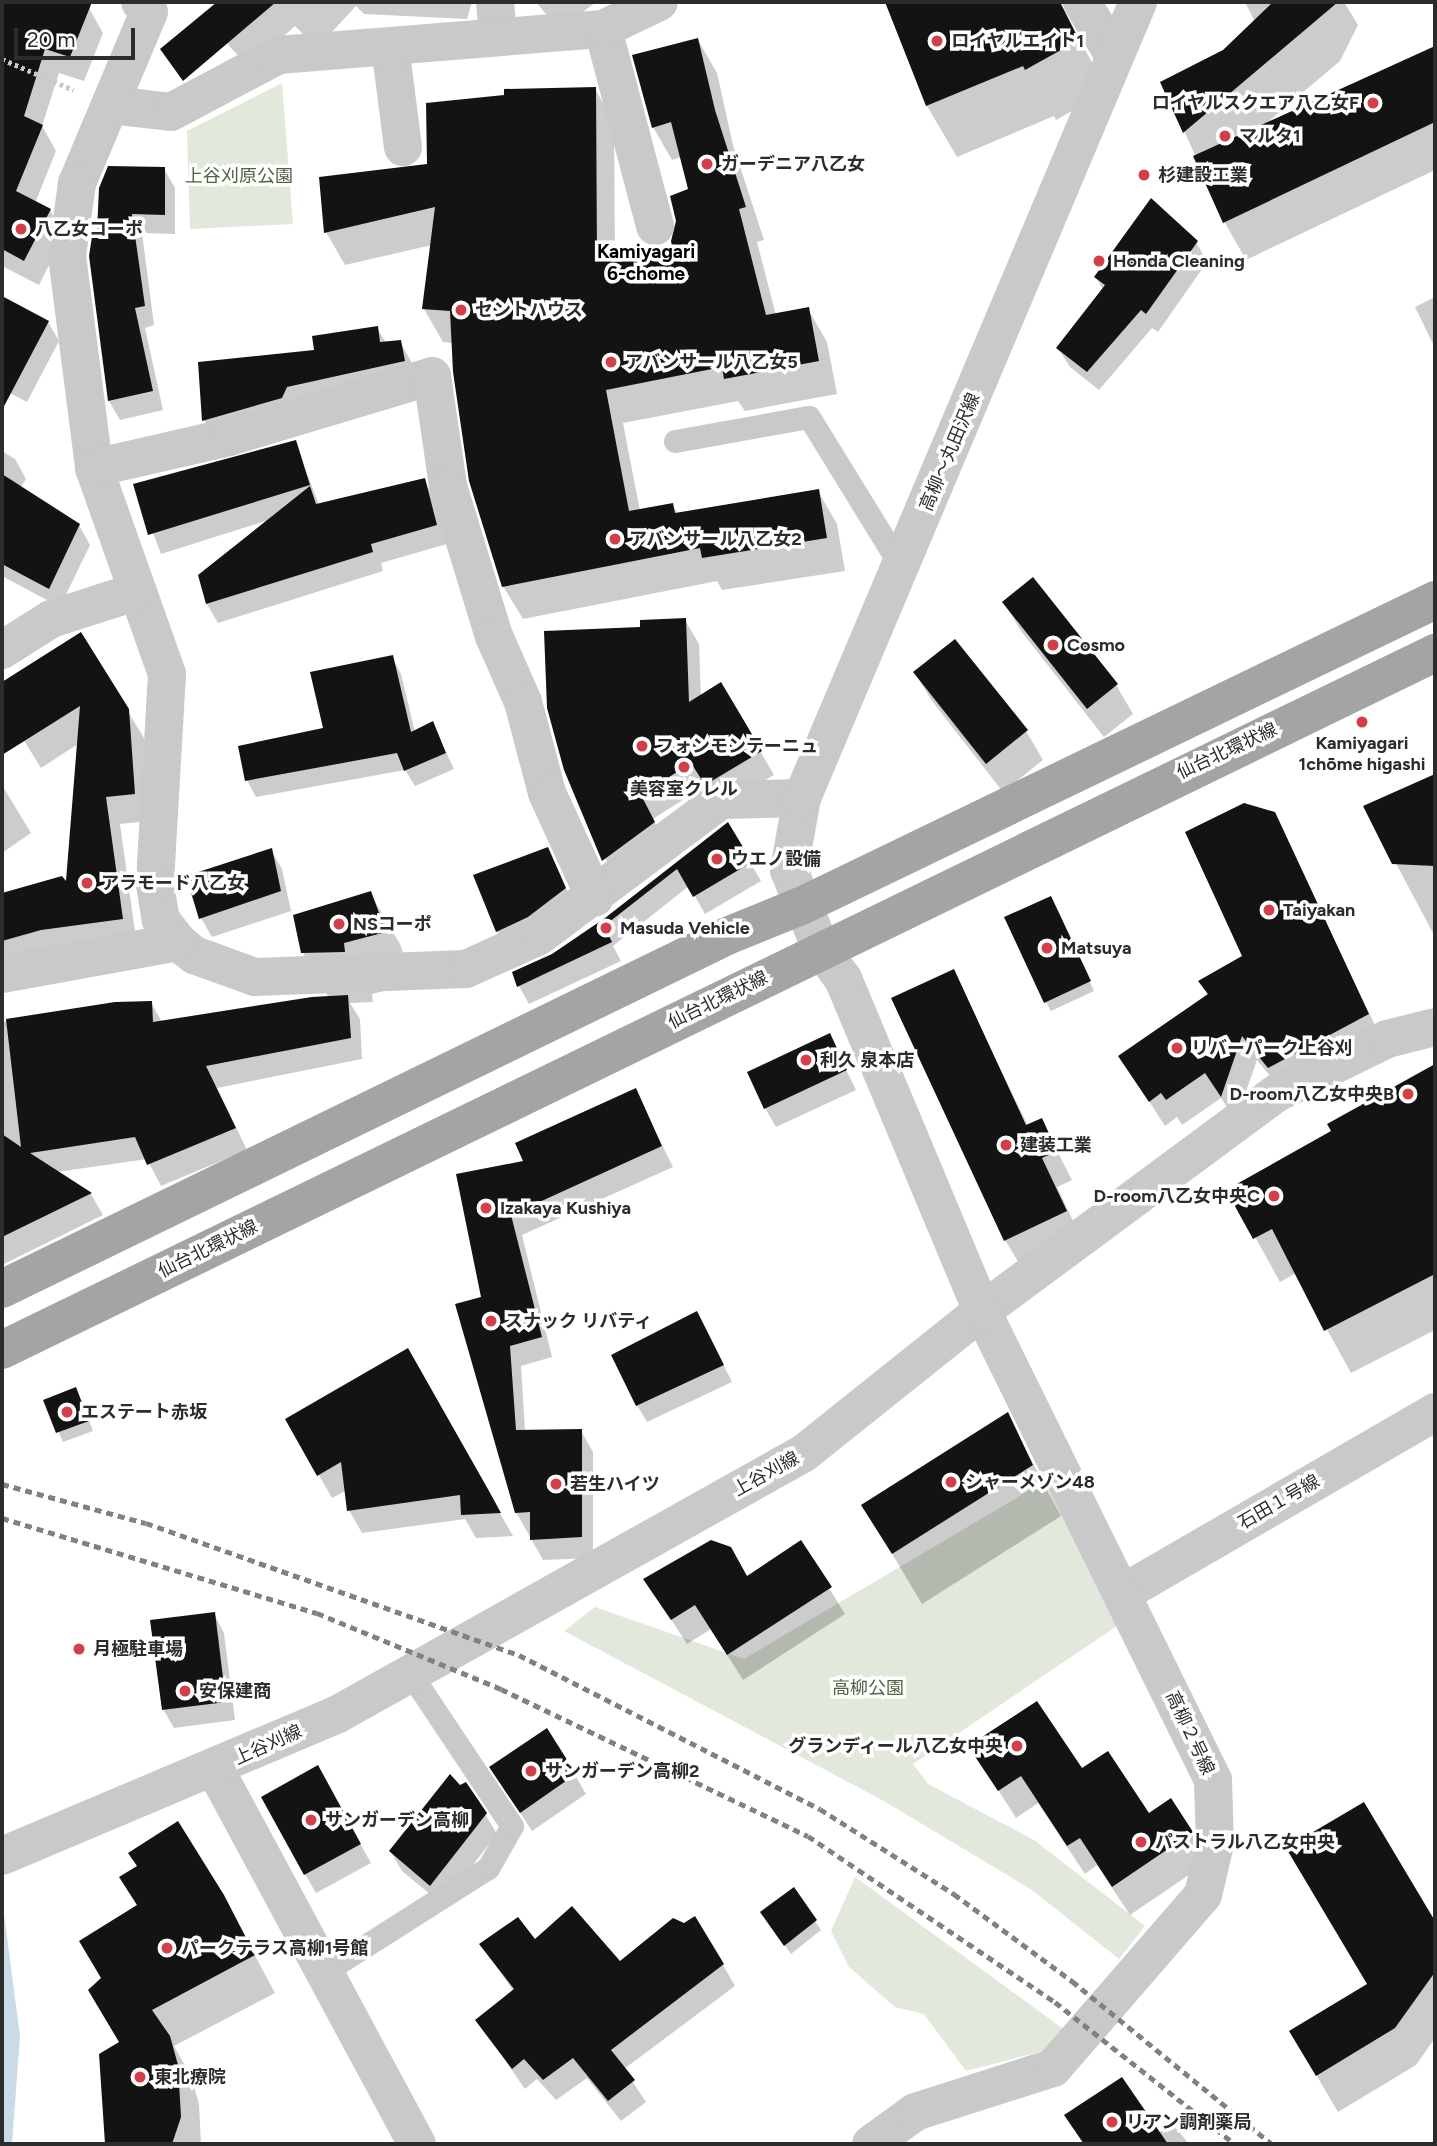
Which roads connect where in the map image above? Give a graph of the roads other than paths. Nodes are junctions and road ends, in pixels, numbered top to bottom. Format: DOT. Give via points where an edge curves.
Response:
graph roads {
  1 [pos="140,2"];
  2 [pos="660,2"];
  3 [pos="1082,2"];
  4 [pos="1138,2"];
  5 [pos="496,20"];
  6 [pos="603,29"];
  7 [pos="390,46"];
  8 [pos="1114,56"];
  9 [pos="110,105"];
  10 [pos="403,147"];
  11 [pos="655,226"];
  12 [pos="675,441"];
  13 [pos="94,468"];
  14 [pos="902,568"];
  15 [pos="138,591"];
  16 [pos="1435,600"];
  17 [pos="2,650"];
  18 [pos="1435,653"];
  19 [pos="802,798"];
  20 [pos="595,898"];
  21 [pos="801,906"];
  22 [pos="177,942"];
  23 [pos="821,949"];
  24 [pos="2,974"];
  25 [pos="1435,1027"];
  26 [pos="2,1289"];
  27 [pos="982,1311"];
  28 [pos="2,1350"];
  29 [pos="1435,1412"];
  30 [pos="1124,1593"];
  31 [pos="410,1673"];
  32 [pos="215,1769"];
  33 [pos="2,1856"];
  34 [pos="324,1972"];
  35 [pos="417,2144"];
  36 [pos="871,2144"];
  1 -- 9 [label="street" via="149,12"];
  2 -- 6 [label="street"];
  3 -- 8 [label="street"];
  4 -- 8 [label="street, 高柳～丸田沢線"];
  5 -- 6 [label="street"];
  5 -- 7 [label="street"];
  6 -- 11 [label="street"];
  7 -- 9 [label="street" via="278,55 171,112"];
  7 -- 10 [label="street"];
  8 -- 14 [label="street, 高柳～丸田沢線"];
  9 -- 13 [label="street" via="77,183 67,256"];
  12 -- 14 [label="lane" via="809,417"];
  13 -- 15 [label="street"];
  13 -- 20 [label="street" via="229,437 432,376 449,486 494,636 523,702 547,793"];
  14 -- 19 [label="street, 高柳～丸田沢線"];
  15 -- 17 [label="street" via="51,619"];
  15 -- 22 [label="street" via="166,674 155,884 161,920"];
  16 -- 21 [label="main road"];
  18 -- 23 [label="main road, 仙台北環状線"];
  19 -- 20 [label="street" via="721,800"];
  19 -- 21 [label="street, 高柳～丸田沢線" via="789,870"];
  20 -- 22 [label="street" via="539,936 466,969 256,977 194,956"];
  21 -- 23 [label="street, 高柳～丸田沢線"];
  21 -- 26 [label="main road" via="727,936"];
  22 -- 24 [label="street"];
  23 -- 27 [label="street, 高柳２号線" via="843,979"];
  23 -- 28 [label="main road, 仙台北環状線"];
  25 -- 27 [label="street, 上谷刈線" via="1387,1039 1277,1093"];
  27 -- 30 [label="street, 高柳２号線"];
  27 -- 31 [label="street, 上谷刈線" via="804,1453"];
  29 -- 30 [label="street, 石田１号線"];
  30 -- 36 [label="street, 高柳２号線" via="1213,1780 1215,1844 1203,1895 1053,2068 915,2112"];
  31 -- 32 [label="street, 上谷刈線" via="338,1714"];
  31 -- 34 [label="lane" via="512,1826 488,1868"];
  32 -- 33 [label="street, 上谷刈線"];
  32 -- 34 [label="street"];
  34 -- 35 [label="street"];
}
